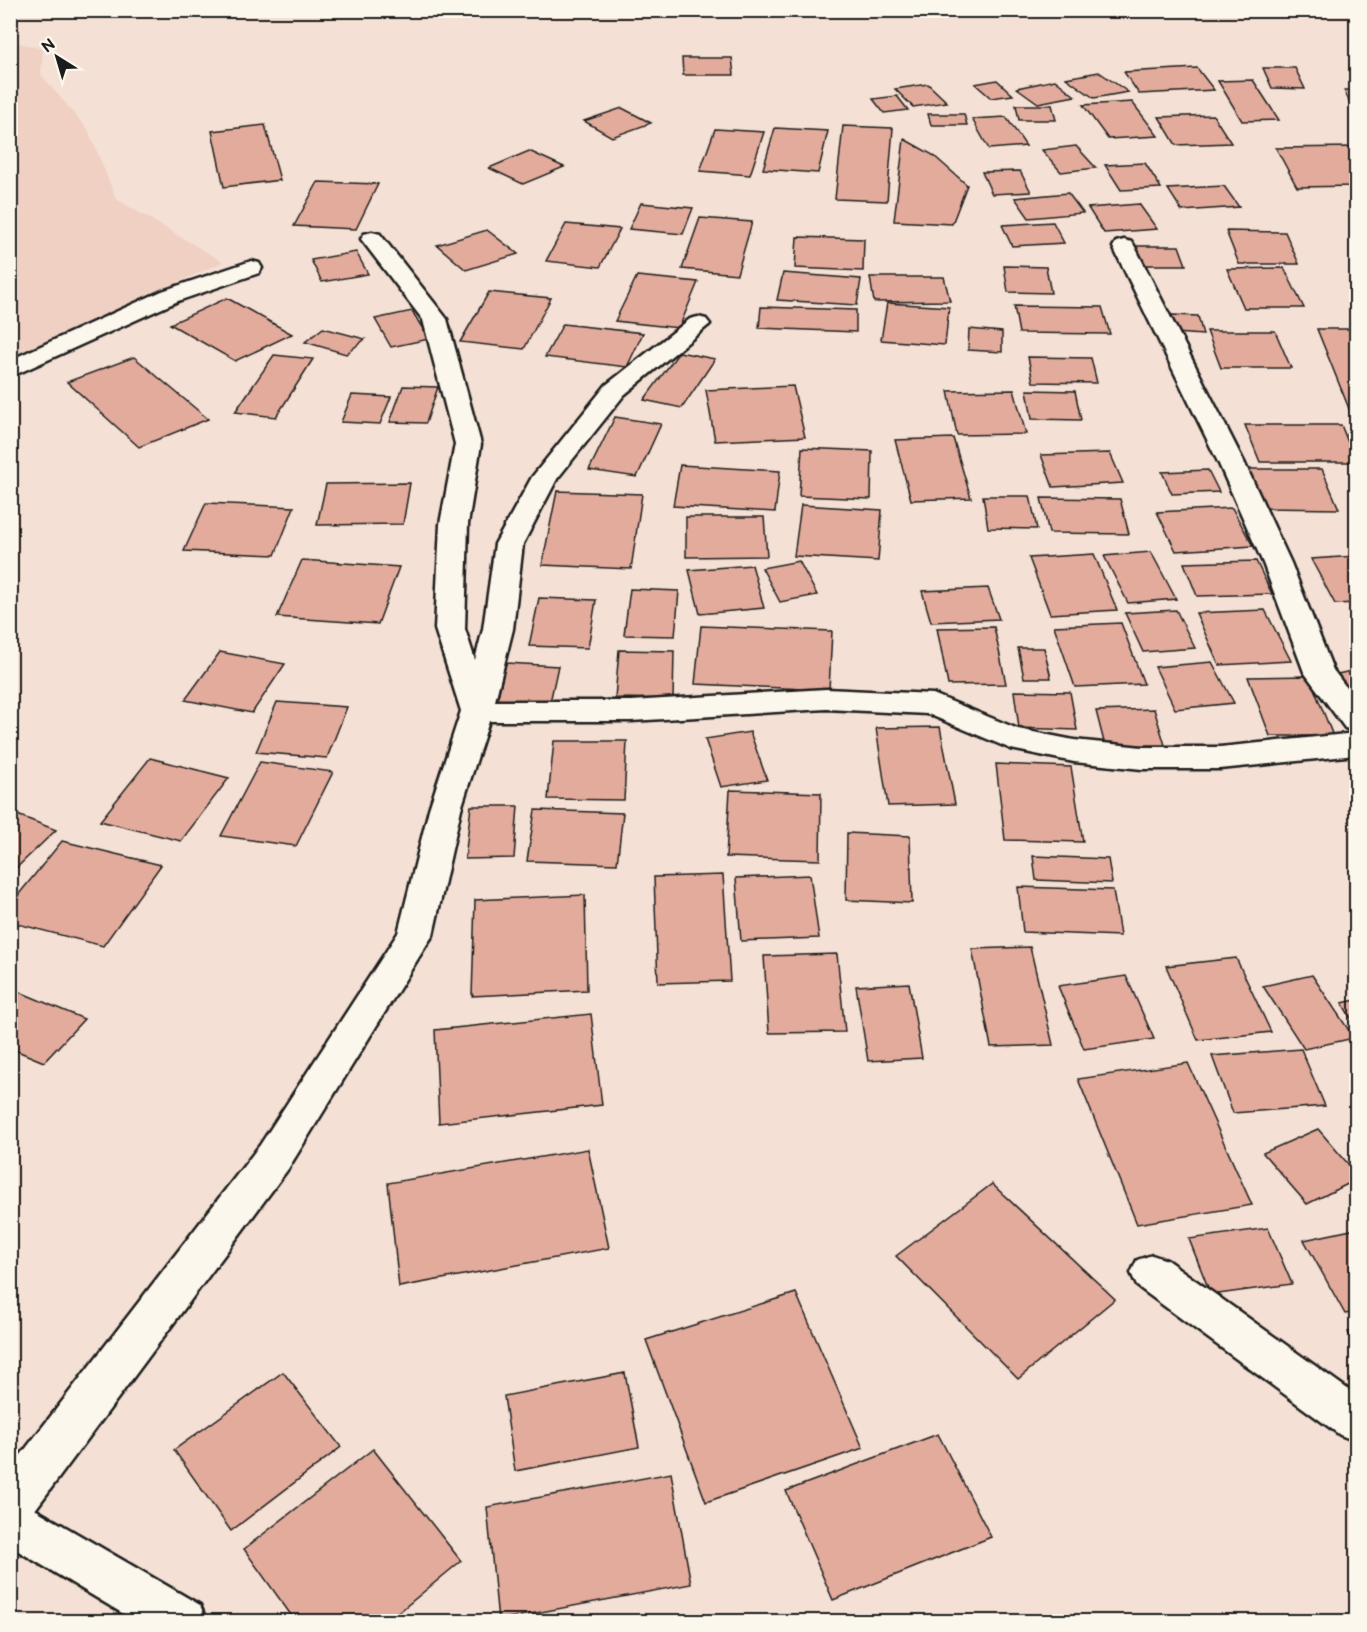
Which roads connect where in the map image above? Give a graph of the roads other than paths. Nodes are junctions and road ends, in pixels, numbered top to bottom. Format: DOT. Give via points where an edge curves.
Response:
graph roads {
  1 [pos="372,239"];
  2 [pos="1124,247"];
  3 [pos="251,268"];
  4 [pos="698,324"];
  5 [pos="10,370"];
  6 [pos="477,711"];
  7 [pos="1356,721"];
  8 [pos="1356,744"];
  9 [pos="1152,1273"];
  10 [pos="1356,1420"];
  11 [pos="10,1506"];
  12 [pos="10,1520"];
  13 [pos="183,1622"];
  1 -- 6 [label="main road" via="435,319 468,444 454,524 450,629"];
  2 -- 7 [label="main road" via="1232,464 1277,563 1319,672"];
  3 -- 5 [label="main road" via="170,296"];
  4 -- 6 [label="main road" via="615,390 545,477 509,544 498,629"];
  6 -- 8 [label="main road" via="632,711 826,699 933,704 1011,738 1074,751 1142,758 1220,758"];
  6 -- 11 [label="main road" via="446,809 415,935 274,1157"];
  9 -- 10 [label="main road"];
  12 -- 13 [label="main road"];
}
